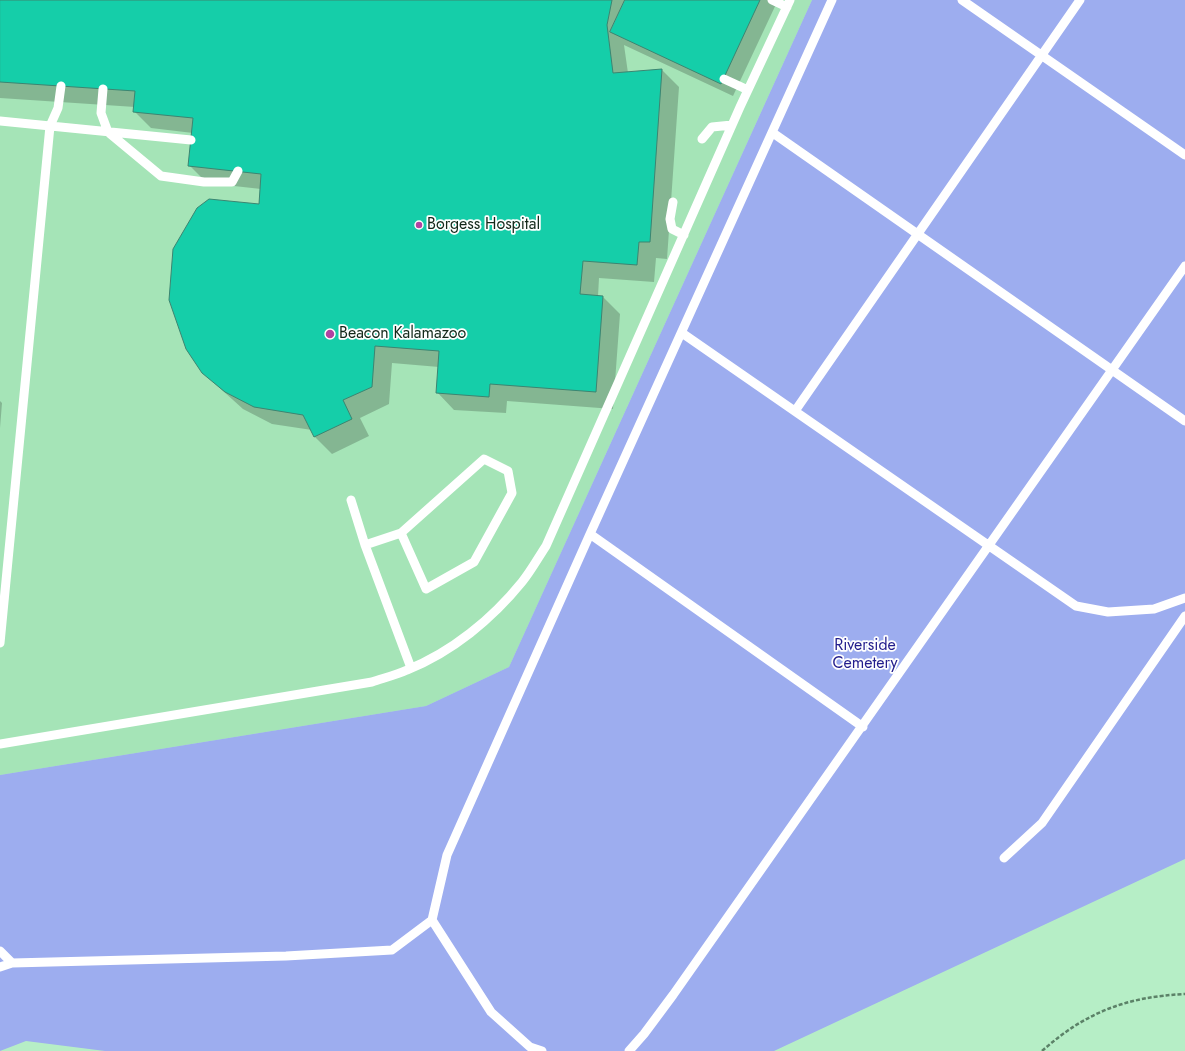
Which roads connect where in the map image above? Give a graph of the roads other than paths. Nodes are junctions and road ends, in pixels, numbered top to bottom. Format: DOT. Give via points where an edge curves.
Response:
graph roads {
  1 [pos="772,0"];
  2 [pos="832,0"];
  3 [pos="962,0"];
  4 [pos="1080,0"];
  5 [pos="788,3"];
  6 [pos="1042,55"];
  7 [pos="724,79"];
  8 [pos="61,86"];
  9 [pos="103,89"];
  10 [pos="748,90"];
  11 [pos="0,121"];
  12 [pos="732,125"];
  13 [pos="50,126"];
  14 [pos="108,132"];
  15 [pos="773,133"];
  16 [pos="702,139"];
  17 [pos="191,140"];
  18 [pos="1185,155"];
  19 [pos="238,171"];
  20 [pos="673,202"];
  21 [pos="918,233"];
  22 [pos="684,235"];
  23 [pos="1185,266"];
  24 [pos="682,333"];
  25 [pos="1113,370"];
  26 [pos="795,411"];
  27 [pos="1185,421"];
  28 [pos="351,500"];
  29 [pos="401,533"];
  30 [pos="590,534"];
  31 [pos="365,545"];
  32 [pos="989,546"];
  33 [pos="1185,598"];
  34 [pos="1185,616"];
  35 [pos="0,643"];
  36 [pos="411,668"];
  37 [pos="863,727"];
  38 [pos="0,744"];
  39 [pos="1004,858"];
  40 [pos="432,920"];
  41 [pos="0,951"];
  42 [pos="12,963"];
  43 [pos="0,967"];
  44 [pos="542,1051"];
  45 [pos="629,1051"];
  1 -- 5 [label="lane"];
  2 -- 15 [label="lane"];
  3 -- 6 [label="lane"];
  4 -- 6 [label="lane"];
  5 -- 10 [label="lane"];
  6 -- 18 [label="lane"];
  6 -- 21 [label="lane"];
  7 -- 10 [label="lane"];
  8 -- 13 [label="lane" via="58,108"];
  9 -- 14 [label="lane" via="101,113"];
  10 -- 12 [label="lane"];
  11 -- 13 [label="lane"];
  12 -- 16 [label="lane" via="712,127"];
  12 -- 22 [label="lane"];
  13 -- 14 [label="lane"];
  13 -- 35 [label="lane"];
  14 -- 17 [label="lane"];
  14 -- 19 [label="lane" via="160,176 204,182 232,182"];
  15 -- 21 [label="lane"];
  15 -- 24 [label="lane"];
  20 -- 22 [label="lane" via="670,219 672,229"];
  21 -- 25 [label="lane"];
  21 -- 26 [label="lane"];
  22 -- 36 [label="lane" via="546,546 523,581 473,632 446,650"];
  23 -- 25 [label="lane"];
  24 -- 26 [label="lane"];
  24 -- 30 [label="lane"];
  25 -- 27 [label="lane"];
  25 -- 32 [label="lane"];
  26 -- 32 [label="lane"];
  28 -- 31 [label="lane"];
  29 -- 29 [label="lane" via="484,459 508,471 512,493 474,562 426,590"];
  29 -- 31 [label="lane"];
  30 -- 37 [label="lane"];
  30 -- 40 [label="lane" via="447,855"];
  31 -- 36 [label="lane"];
  32 -- 33 [label="lane" via="1076,606 1108,612 1154,609"];
  32 -- 37 [label="lane"];
  34 -- 39 [label="lane" via="1042,823"];
  36 -- 38 [label="lane" via="372,682"];
  37 -- 45 [label="lane" via="665,1006"];
  40 -- 42 [label="lane" via="392,950 286,956"];
  40 -- 44 [label="lane" via="491,1012 530,1047"];
  41 -- 42 [label="lane"];
  42 -- 43 [label="lane"];
}
